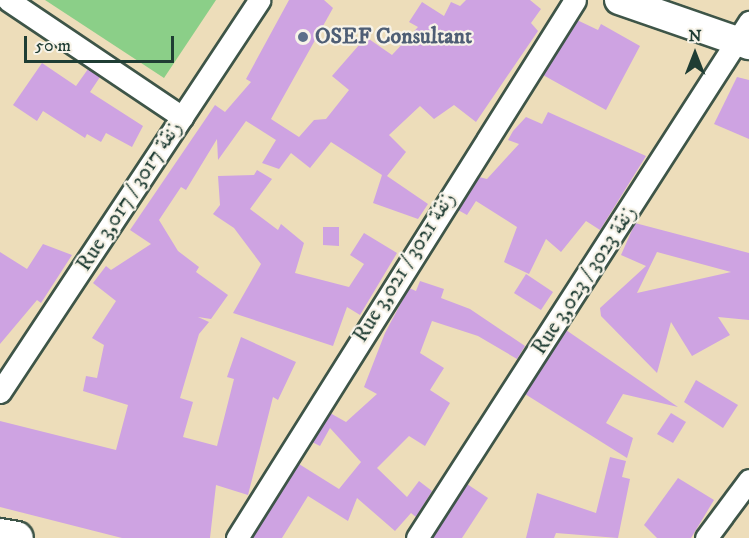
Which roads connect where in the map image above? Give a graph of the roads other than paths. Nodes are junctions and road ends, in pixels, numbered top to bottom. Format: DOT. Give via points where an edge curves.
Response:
graph roads {
  1 [pos="8,0"];
  2 [pos="259,0"];
  3 [pos="575,0"];
  4 [pos="620,0"];
  5 [pos="744,36"];
  6 [pos="182,117"];
  7 [pos="0,392"];
  8 [pos="749,480"];
  9 [pos="0,535"];
  10 [pos="16,538"];
  11 [pos="237,538"];
  12 [pos="417,538"];
  13 [pos="706,538"];
  1 -- 6 [label="street"];
  2 -- 6 [label="street, Rue 3,017 / زنقة 3017"];
  3 -- 11 [label="street, Rue 3,021 / زنقة 3021" via="465,167"];
  4 -- 5 [label="street"];
  5 -- 12 [label="street, Rue 3,023 / زنقة 3023"];
  6 -- 7 [label="street, Rue 3,017 / زنقة 3017"];
  8 -- 13 [label="street"];
  9 -- 10 [label="main road"];
}
